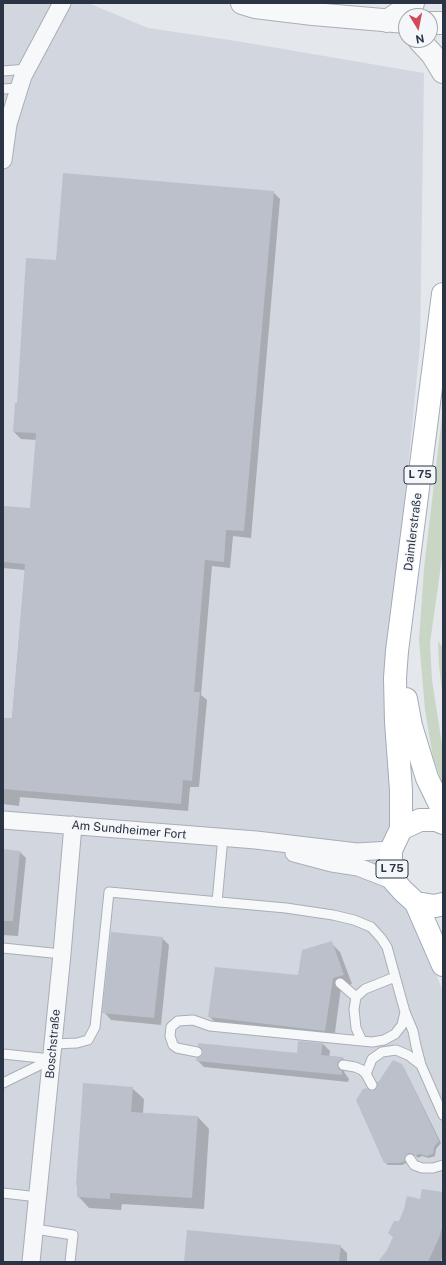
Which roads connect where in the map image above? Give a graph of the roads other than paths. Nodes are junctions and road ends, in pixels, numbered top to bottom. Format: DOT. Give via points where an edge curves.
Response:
graph roads {
  1 [pos="62,3"];
  2 [pos="242,3"];
  3 [pos="413,3"];
  4 [pos="397,21"];
  5 [pos="426,48"];
  6 [pos="27,69"];
  7 [pos="3,71"];
  8 [pos="443,72"];
  9 [pos="11,89"];
  10 [pos="3,160"];
  11 [pos="443,294"];
  12 [pos="397,651"];
  13 [pos="443,812"];
  14 [pos="3,820"];
  15 [pos="443,823"];
  16 [pos="73,825"];
  17 [pos="401,829"];
  18 [pos="223,837"];
  19 [pos="256,840"];
  20 [pos="391,850"];
  21 [pos="394,881"];
  22 [pos="217,902"];
  23 [pos="416,903"];
  24 [pos="443,904"];
  25 [pos="3,948"];
  26 [pos="62,954"];
  27 [pos="443,965"];
  28 [pos="395,977"];
  29 [pos="340,983"];
  30 [pos="356,997"];
  31 [pos="405,1012"];
  32 [pos="362,1041"];
  33 [pos="53,1051"];
  34 [pos="197,1052"];
  35 [pos="3,1054"];
  36 [pos="343,1065"];
  37 [pos="421,1065"];
  38 [pos="366,1074"];
  39 [pos="3,1083"];
  40 [pos="372,1084"];
  41 [pos="443,1115"];
  42 [pos="410,1159"];
  43 [pos="443,1165"];
  44 [pos="3,1192"];
  45 [pos="38,1198"];
  46 [pos="35,1229"];
  47 [pos="31,1262"];
  48 [pos="70,1262"];
  1 -- 6 [label="street"];
  2 -- 4 [label="street" via="255,7"];
  3 -- 4 [label="street"];
  5 -- 8 [label="street"];
  6 -- 7 [label="lane"];
  6 -- 9 [label="street"];
  9 -- 10 [label="street"];
  11 -- 12 [label="main road, Daimlerstraße / L 75"];
  12 -- 13 [label="main road, Daimlerstraße / L 75" via="411,726 427,778"];
  12 -- 17 [label="main road, Daimlerstraße / L 75" via="395,678"];
  14 -- 16 [label="street, Am Sundheimer Fort"];
  15 -- 17 [label="main road" via="436,820 420,820"];
  16 -- 18 [label="street, Am Sundheimer Fort"];
  16 -- 26 [label="street, Boschstraße"];
  17 -- 20 [label="main road, Daimlerstraße / L 75"];
  18 -- 19 [label="street, Am Sundheimer Fort"];
  18 -- 22 [label="lane"];
  19 -- 20 [label="street, Am Sundheimer Fort" via="358,852"];
  19 -- 21 [label="street, Am Sundheimer Fort" via="294,853 358,867"];
  20 -- 21 [label="main road, Daimlerstraße / L 75"];
  21 -- 23 [label="main road, L 75"];
  22 -- 28 [label="lane" via="333,915 371,927 387,947"];
  22 -- 33 [label="lane" via="109,892 95,1027 88,1040"];
  23 -- 24 [label="main road" via="435,906"];
  23 -- 27 [label="main road, L 75"];
  25 -- 26 [label="lane"];
  26 -- 33 [label="street, Boschstraße"];
  28 -- 30 [label="lane" via="365,989"];
  28 -- 31 [label="lane"];
  29 -- 30 [label="lane"];
  30 -- 32 [label="lane" via="355,1022"];
  31 -- 32 [label="lane" via="402,1025 395,1034 384,1040"];
  31 -- 37 [label="lane" via="413,1031"];
  32 -- 34 [label="lane" via="210,1026 193,1020 178,1021 171,1027 173,1045"];
  33 -- 35 [label="lane"];
  33 -- 39 [label="lane"];
  33 -- 45 [label="street, Boschstraße"];
  36 -- 38 [label="lane" via="355,1067"];
  37 -- 38 [label="lane" via="396,1050 382,1052 372,1059"];
  37 -- 41 [label="lane"];
  38 -- 40 [label="lane"];
  42 -- 43 [label="lane" via="414,1165 422,1168"];
  44 -- 45 [label="lane"];
  45 -- 46 [label="street, Boschstraße"];
  46 -- 47 [label="street, Boschstraße"];
  46 -- 48 [label="lane" via="73,1235"];
}
